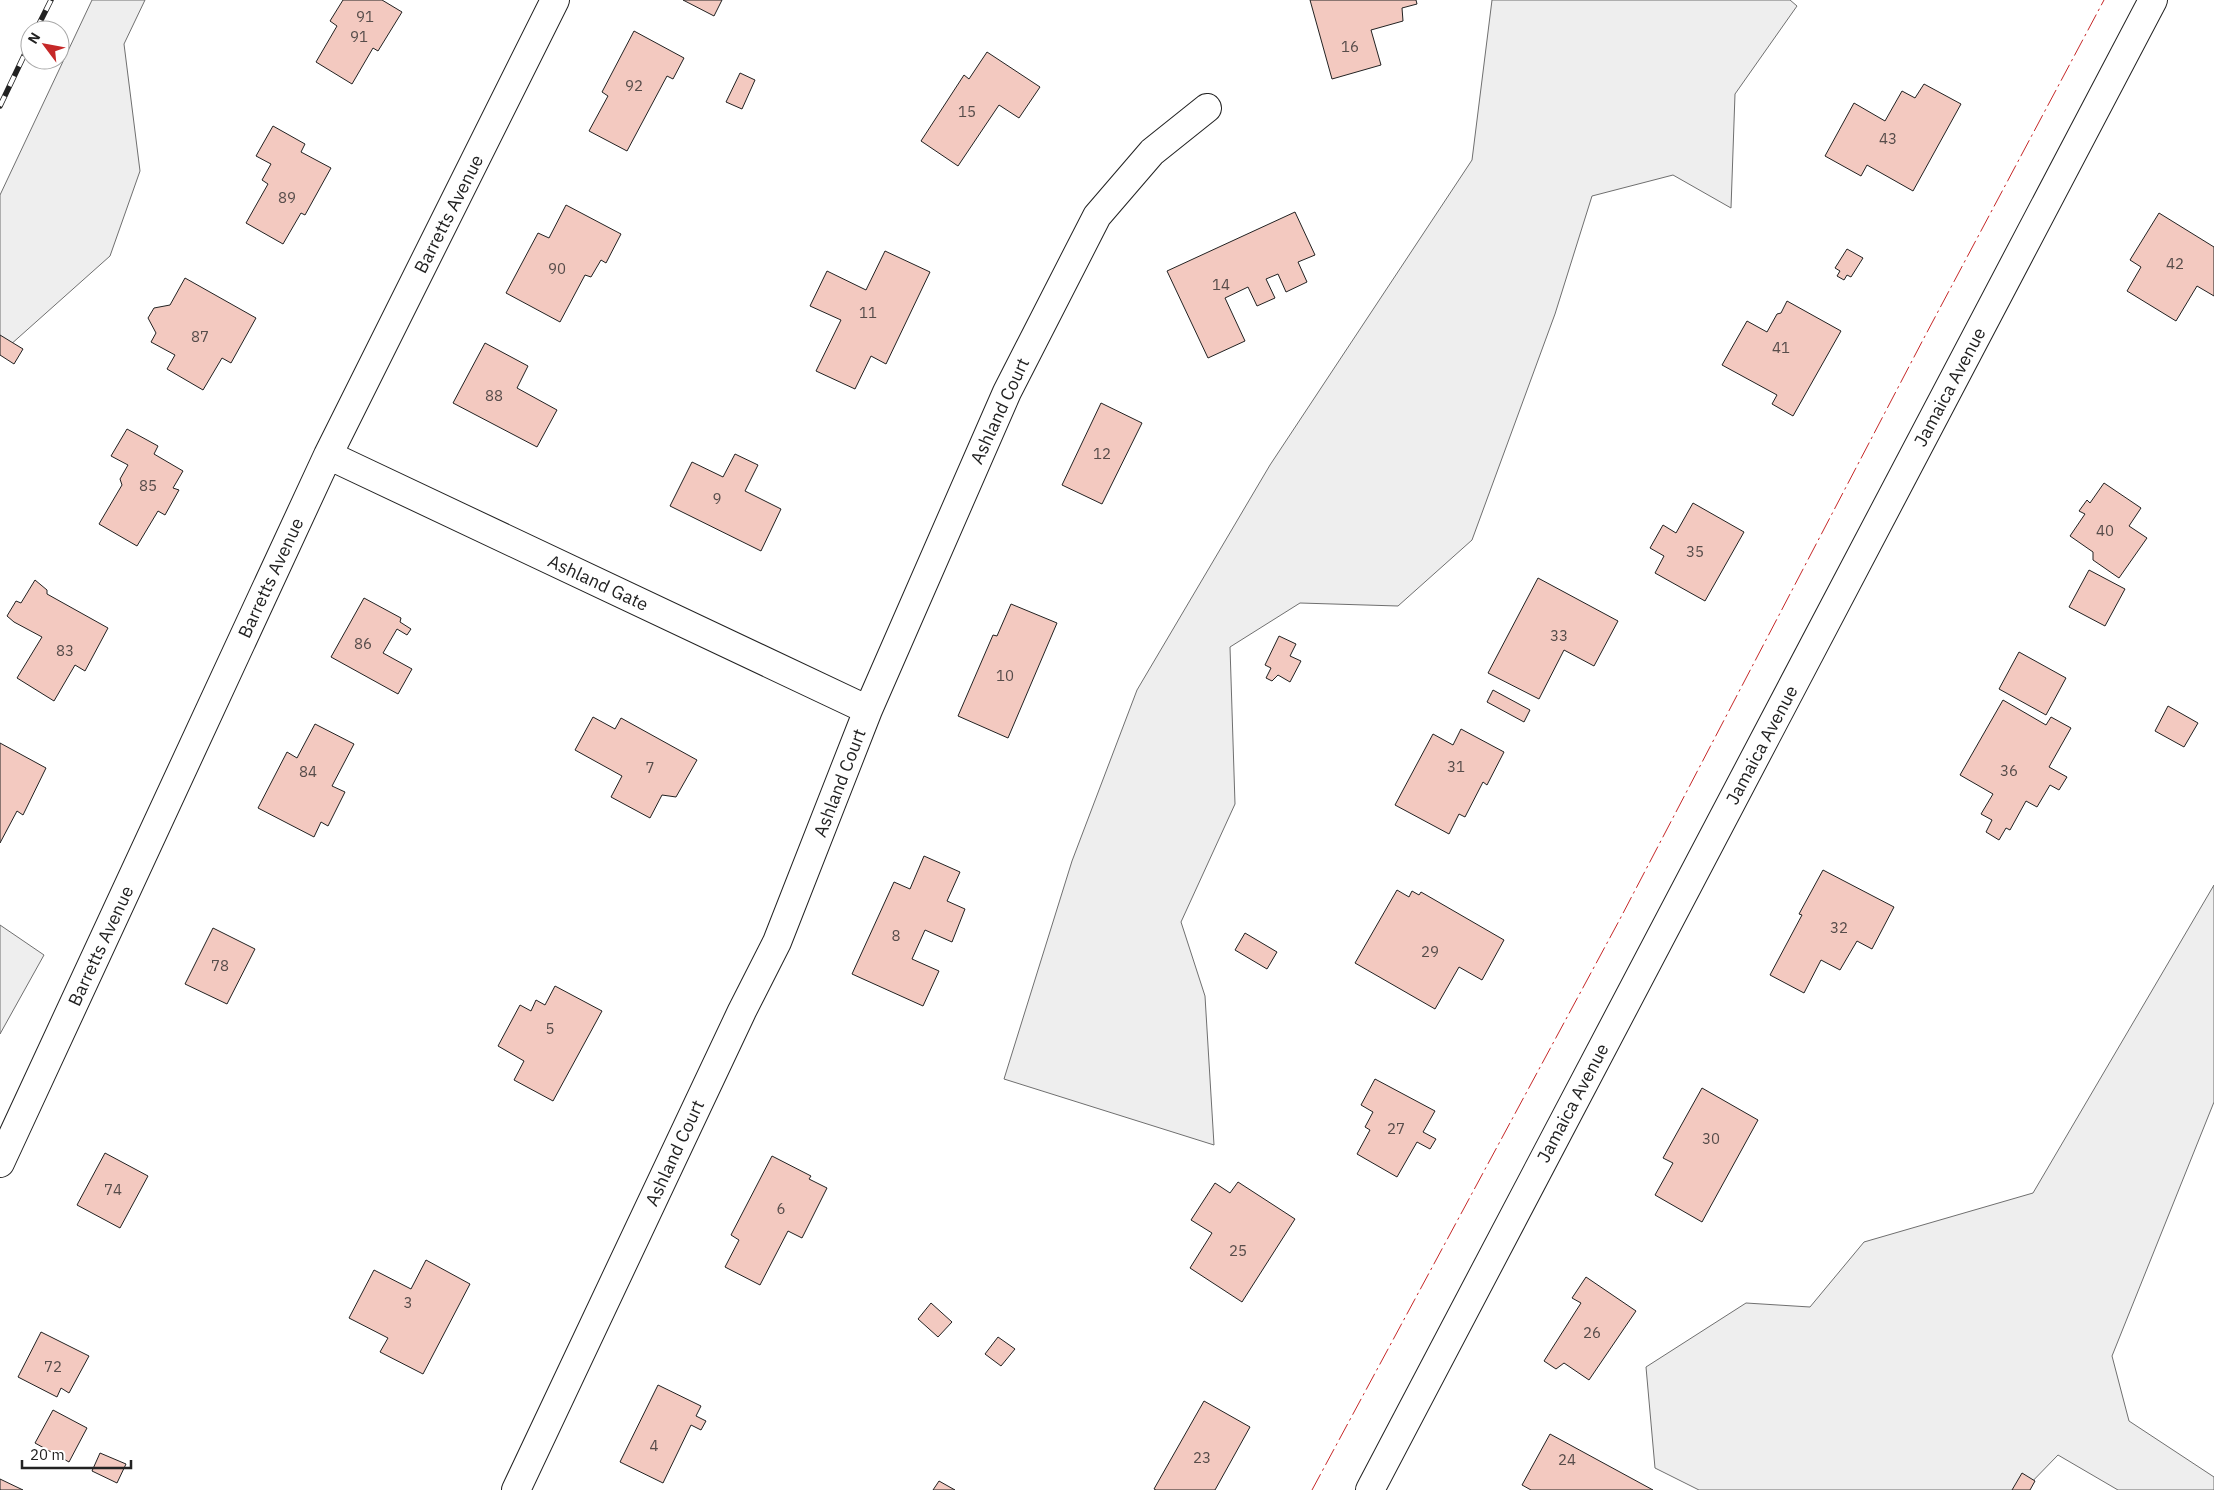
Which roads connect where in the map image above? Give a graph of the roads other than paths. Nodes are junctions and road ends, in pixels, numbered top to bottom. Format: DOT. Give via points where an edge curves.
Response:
graph roads {
  1 [pos="556,0"];
  2 [pos="2154,0"];
  3 [pos="1207,108"];
  4 [pos="328,455"];
  5 [pos="868,710"];
  6 [pos="0,1163"];
  7 [pos="516,1490"];
  8 [pos="1370,1490"];
  1 -- 4 [label="street, Barretts Avenue"];
  2 -- 8 [label="street, Jamaica Avenue"];
  3 -- 5 [label="street, Ashland Court" via="1152,152 1097,216 1007,392"];
  4 -- 5 [label="street, Ashland Gate"];
  4 -- 6 [label="street, Barretts Avenue"];
  5 -- 7 [label="street, Ashland Court" via="777,942"];
}
